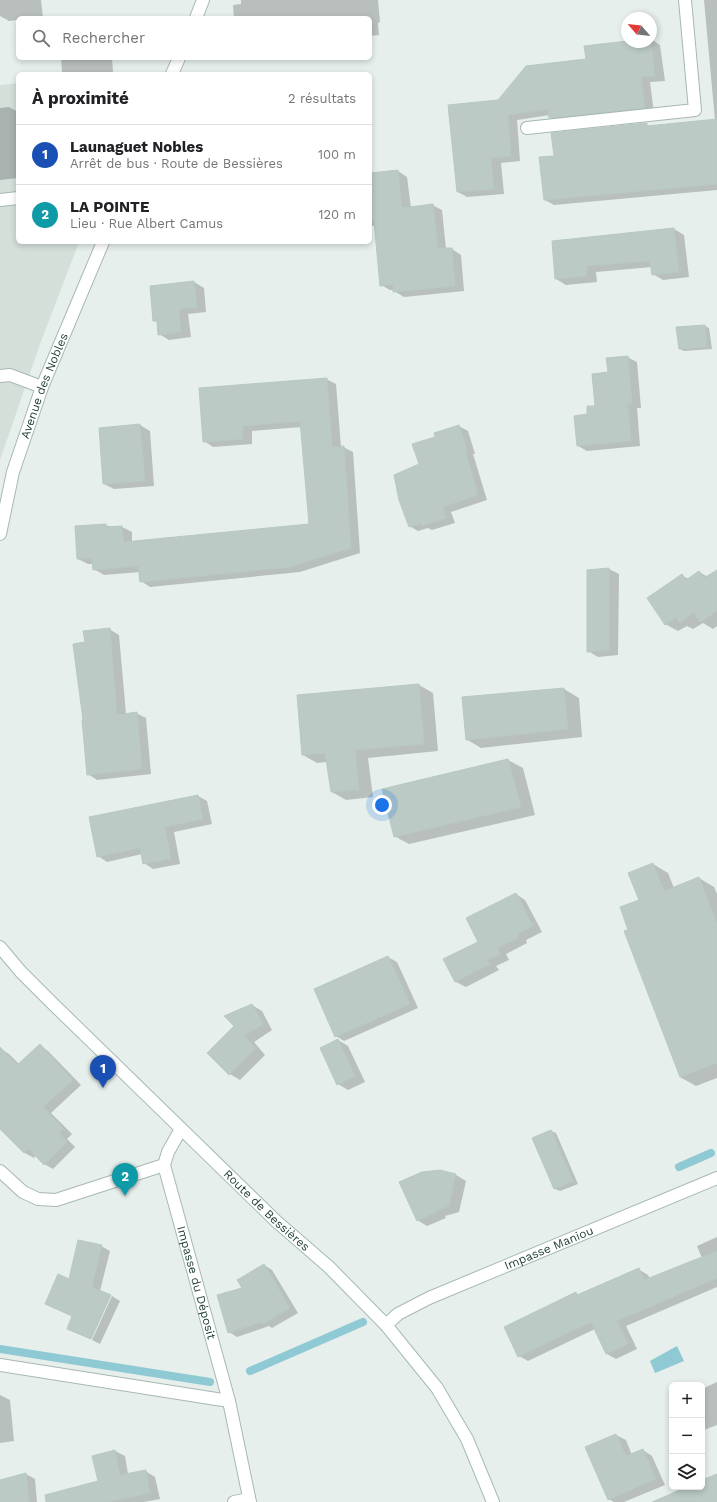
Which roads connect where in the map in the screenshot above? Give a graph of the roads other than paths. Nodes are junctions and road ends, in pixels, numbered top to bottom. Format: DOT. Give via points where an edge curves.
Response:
graph roads {
  1 [pos="203,0"];
  2 [pos="685,0"];
  3 [pos="197,16"];
  4 [pos="178,60"];
  5 [pos="173,72"];
  6 [pos="527,128"];
  7 [pos="16,198"];
  8 [pos="0,200"];
  9 [pos="101,244"];
  10 [pos="0,376"];
  11 [pos="42,387"];
  12 [pos="0,534"];
  13 [pos="0,947"];
  14 [pos="181,1128"];
  15 [pos="164,1165"];
  16 [pos="0,1171"];
  17 [pos="717,1178"];
  18 [pos="386,1325"];
  19 [pos="0,1365"];
  20 [pos="228,1401"];
  21 [pos="249,1500"];
  22 [pos="234,1502"];
  23 [pos="493,1502"];
  1 -- 3 [label="street"];
  2 -- 6 [label="street" via="695,110"];
  4 -- 5 [label="street"];
  7 -- 8 [label="street"];
  9 -- 11 [label="street, Avenue des Nobles"];
  10 -- 11 [label="street" via="10,375"];
  11 -- 12 [label="street, Avenue des Nobles" via="13,472"];
  13 -- 14 [label="street, Route de Bessières" via="21,972"];
  14 -- 15 [label="street"];
  14 -- 18 [label="street, Route de Bessières" via="276,1220 329,1267"];
  15 -- 16 [label="street" via="56,1200 38,1199 23,1192"];
  15 -- 20 [label="street, Impasse du Déposit"];
  17 -- 18 [label="street, Impasse Maniou" via="430,1298 398,1314"];
  18 -- 23 [label="street, Route de Bessières" via="437,1388 467,1439"];
  19 -- 20 [label="street"];
  20 -- 21 [label="street, Impasse du Déposit"];
  21 -- 22 [label="street, Impasse du Déposit"];
}
